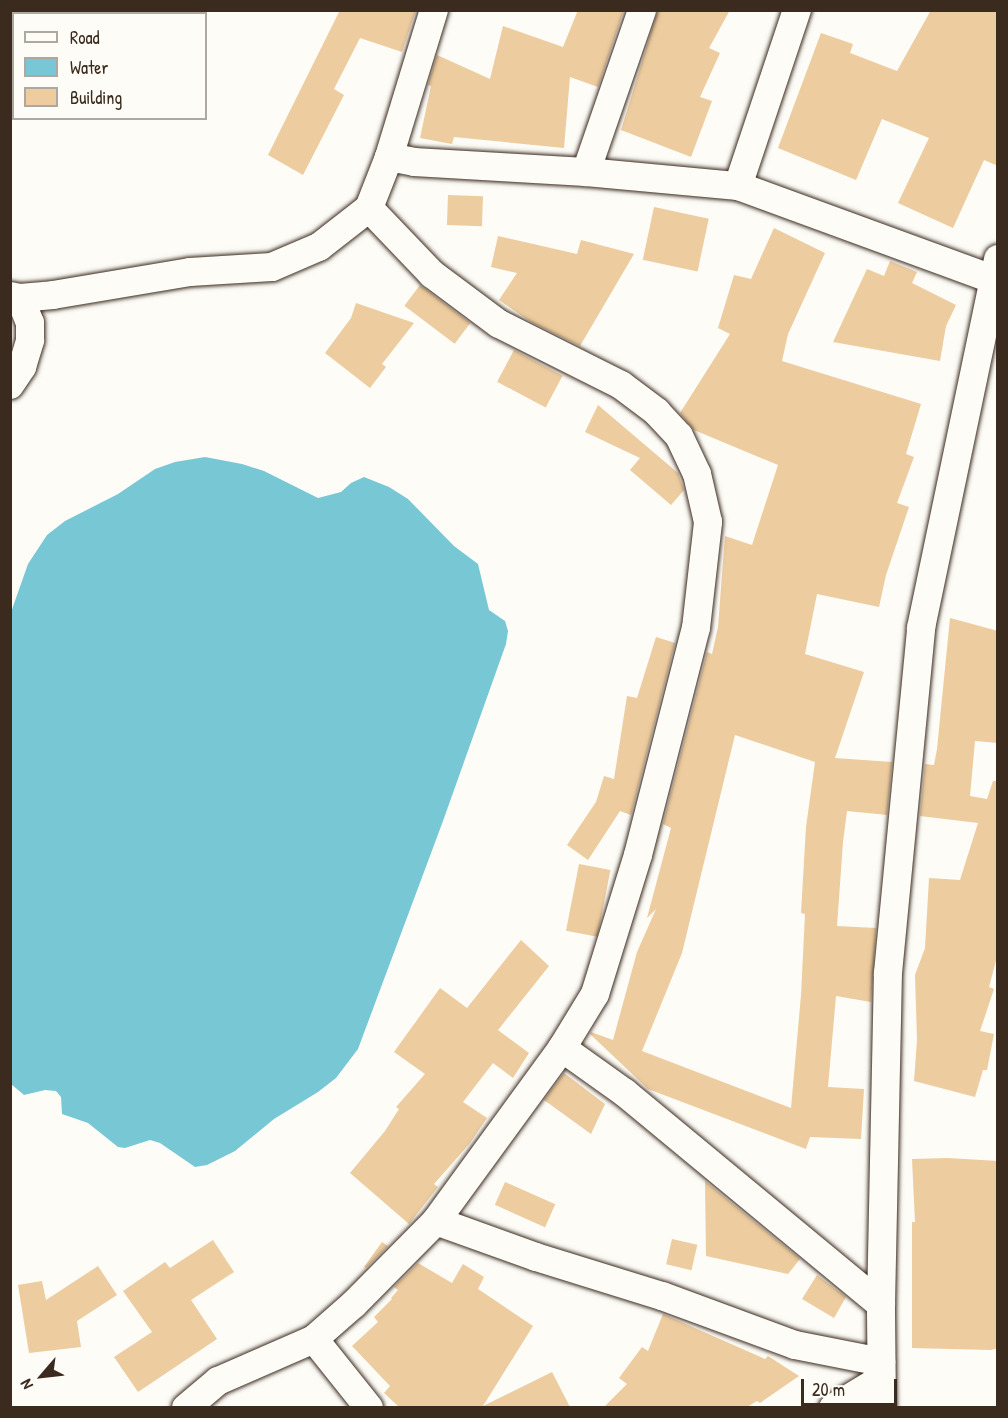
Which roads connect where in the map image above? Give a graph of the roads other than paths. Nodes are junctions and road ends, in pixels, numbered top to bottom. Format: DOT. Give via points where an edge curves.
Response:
graph roads {
  1 [pos="434,10"];
  2 [pos="642,10"];
  3 [pos="797,10"];
  4 [pos="389,157"];
  5 [pos="586,172"];
  6 [pos="738,186"];
  7 [pos="369,208"];
  8 [pos="996,273"];
  9 [pos="15,297"];
  10 [pos="10,385"];
  11 [pos="562,1048"];
  12 [pos="436,1221"];
  13 [pos="880,1305"];
  14 [pos="314,1339"];
  15 [pos="881,1371"];
  16 [pos="186,1407"];
  17 [pos="369,1407"];
  18 [pos="833,1407"];
  19 [pos="882,1407"];
  1 -- 4 [label="street"];
  2 -- 5 [label="street"];
  3 -- 6 [label="street"];
  4 -- 5 [label="street" via="414,162"];
  4 -- 7 [label="street"];
  5 -- 6 [label="street"];
  6 -- 8 [label="street"];
  7 -- 9 [label="street" via="318,247 272,267 190,272"];
  7 -- 11 [label="street" via="432,274 499,324 621,385 657,412 679,436 692,464 708,522 696,628 638,855 596,994"];
  8 -- 13 [label="street" via="921,628 888,973"];
  9 -- 10 [label="street" via="30,323 30,340 22,367"];
  11 -- 12 [label="street"];
  11 -- 13 [label="street" via="625,1093"];
  12 -- 14 [label="street"];
  12 -- 15 [label="street"];
  13 -- 15 [label="street"];
  14 -- 16 [label="street" via="218,1381"];
  14 -- 17 [label="street"];
  15 -- 18 [label="street"];
  15 -- 19 [label="street"];
}
